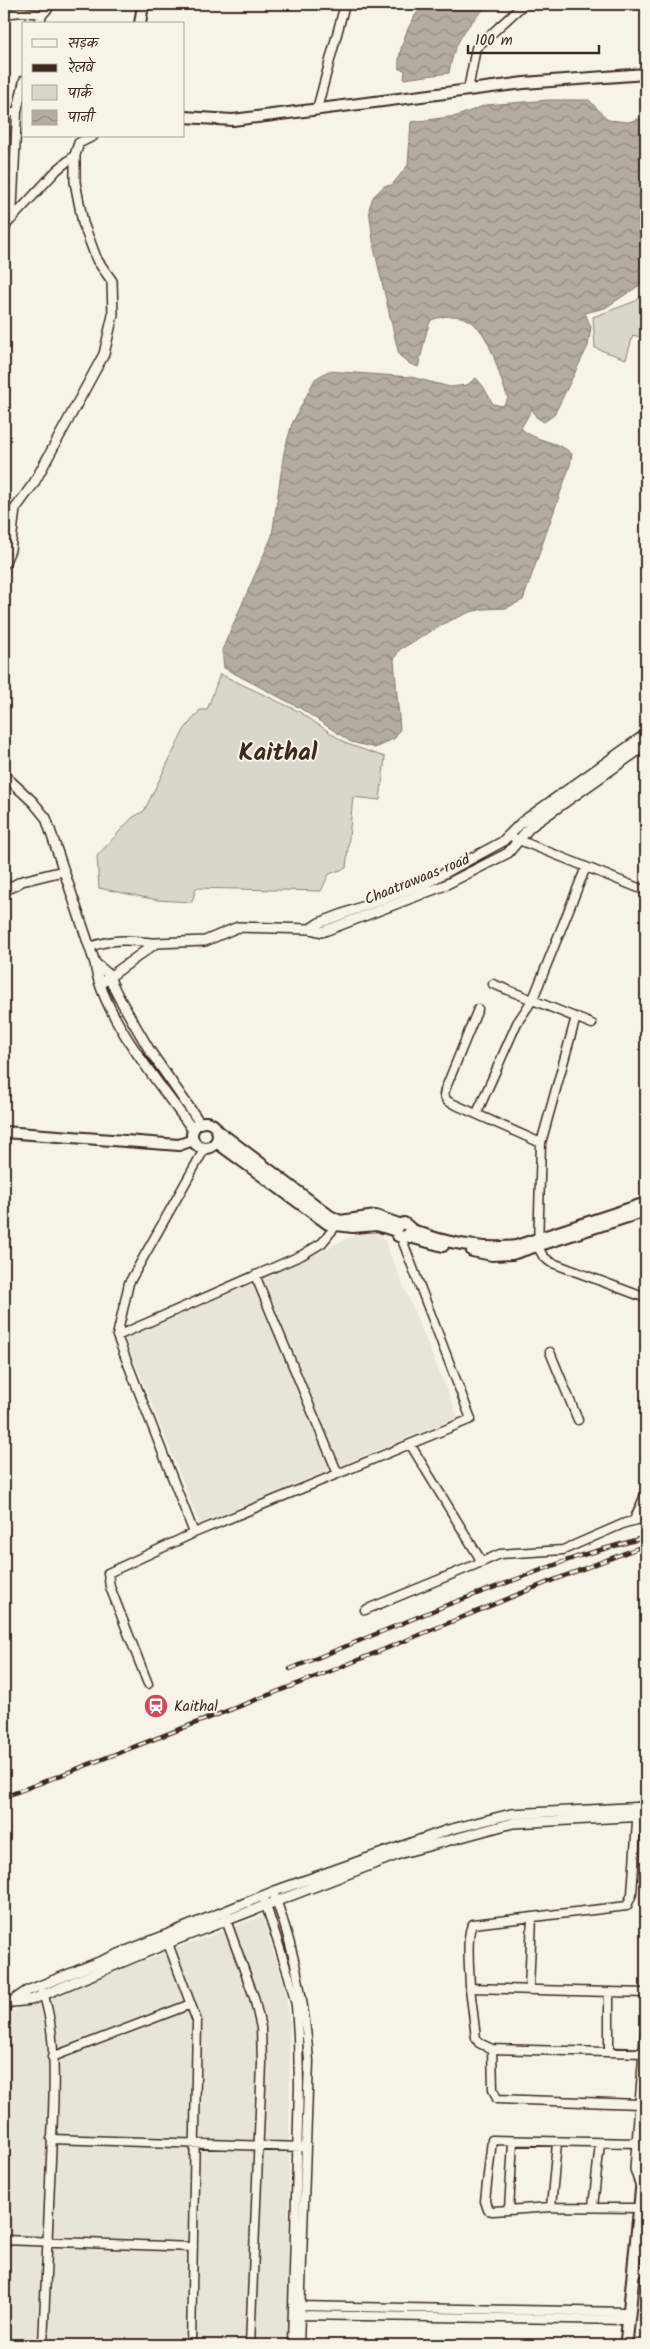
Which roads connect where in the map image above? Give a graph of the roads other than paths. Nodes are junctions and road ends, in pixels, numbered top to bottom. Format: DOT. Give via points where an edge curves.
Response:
graph roads {
  1 [pos="52,4"];
  2 [pos="142,4"];
  3 [pos="345,4"];
  4 [pos="524,4"];
  5 [pos="21,8"];
  6 [pos="4,14"];
  7 [pos="42,14"];
  8 [pos="39,22"];
  9 [pos="140,22"];
  10 [pos="646,74"];
  11 [pos="22,89"];
  12 [pos="468,90"];
  13 [pos="317,109"];
  14 [pos="4,112"];
  15 [pos="17,112"];
  16 [pos="185,118"];
  17 [pos="89,138"];
  18 [pos="75,155"];
  19 [pos="12,219"];
  20 [pos="4,232"];
  21 [pos="4,564"];
  22 [pos="646,734"];
  23 [pos="646,745"];
  24 [pos="4,775"];
  25 [pos="508,835"];
  26 [pos="519,840"];
  27 [pos="586,867"];
  28 [pos="63,872"];
  29 [pos="4,891"];
  30 [pos="646,892"];
  31 [pos="310,930"];
  32 [pos="156,944"];
  33 [pos="90,947"];
  34 [pos="96,962"];
  35 [pos="110,979"];
  36 [pos="100,984"];
  37 [pos="493,984"];
  38 [pos="533,999"];
  39 [pos="478,1008"];
  40 [pos="576,1017"];
  41 [pos="592,1024"];
  42 [pos="477,1113"];
  43 [pos="217,1130"];
  44 [pos="196,1131"];
  45 [pos="4,1132"];
  46 [pos="216,1142"];
  47 [pos="541,1143"];
  48 [pos="205,1148"];
  49 [pos="646,1203"];
  50 [pos="646,1211"];
  51 [pos="338,1223"];
  52 [pos="402,1231"];
  53 [pos="538,1243"];
  54 [pos="255,1275"];
  55 [pos="646,1298"];
  56 [pos="117,1336"];
  57 [pos="550,1352"];
  58 [pos="578,1420"];
  59 [pos="410,1444"];
  60 [pos="338,1474"];
  61 [pos="646,1493"];
  62 [pos="634,1520"];
  63 [pos="646,1521"];
  64 [pos="194,1533"];
  65 [pos="482,1562"];
  66 [pos="365,1610"];
  67 [pos="148,1684"];
  68 [pos="642,1811"];
  69 [pos="275,1896"];
  70 [pos="264,1901"];
  71 [pos="532,1918"];
  72 [pos="226,1920"];
  73 [pos="166,1940"];
  74 [pos="470,1988"];
  75 [pos="42,1990"];
  76 [pos="529,1990"];
  77 [pos="609,1992"];
  78 [pos="646,1993"];
  79 [pos="190,2004"];
  80 [pos="8,2005"];
  81 [pos="646,2026"];
  82 [pos="492,2049"];
  83 [pos="609,2052"];
  84 [pos="644,2053"];
  85 [pos="52,2057"];
  86 [pos="640,2104"];
  87 [pos="51,2139"];
  88 [pos="513,2142"];
  89 [pos="557,2142"];
  90 [pos="600,2143"];
  91 [pos="195,2144"];
  92 [pos="258,2146"];
  93 [pos="643,2146"];
  94 [pos="297,2147"];
  95 [pos="306,2148"];
  96 [pos="644,2185"];
  97 [pos="551,2207"];
  98 [pos="593,2208"];
  99 [pos="640,2208"];
  100 [pos="509,2209"];
  101 [pos="642,2223"];
  102 [pos="4,2240"];
  103 [pos="47,2242"];
  104 [pos="193,2247"];
  105 [pos="646,2271"];
  106 [pos="633,2272"];
  107 [pos="296,2310"];
  108 [pos="629,2316"];
  109 [pos="43,2345"];
  110 [pos="191,2345"];
  111 [pos="250,2345"];
  112 [pos="292,2345"];
  113 [pos="299,2345"];
  114 [pos="626,2345"];
  1 -- 7 [label="street"];
  2 -- 9 [label="main road"];
  3 -- 13 [label="street"];
  4 -- 12 [label="street" via="476,48"];
  5 -- 6 [label="street"];
  5 -- 7 [label="street"];
  7 -- 8 [label="street"];
  10 -- 12 [label="main road"];
  11 -- 15 [label="street"];
  12 -- 13 [label="main road"];
  13 -- 16 [label="main road" via="233,120"];
  14 -- 15 [label="street"];
  15 -- 19 [label="street"];
  17 -- 18 [label="street" via="80,143"];
  18 -- 19 [label="street"];
  18 -- 21 [label="street" via="75,182 82,223 97,260 112,281 112,315 104,354 34,483 16,509 10,550"];
  19 -- 20 [label="street"];
  22 -- 25 [label="street"];
  23 -- 26 [label="street, Chaatrawaas road" via="530,827"];
  24 -- 28 [label="street" via="34,802 46,818"];
  25 -- 26 [label="street"];
  25 -- 31 [label="street" via="502,842 428,882 319,923"];
  26 -- 27 [label="street"];
  26 -- 31 [label="street, Chaatrawaas road" via="508,853 443,886 322,932"];
  27 -- 30 [label="street"];
  27 -- 38 [label="street"];
  28 -- 29 [label="street" via="22,881"];
  28 -- 33 [label="street"];
  31 -- 32 [label="street, Chaatrawaas road" via="238,927 205,940"];
  32 -- 33 [label="street" via="126,939 107,940"];
  32 -- 35 [label="street"];
  33 -- 34 [label="street"];
  34 -- 35 [label="street"];
  34 -- 36 [label="street"];
  35 -- 36 [label="street"];
  35 -- 44 [label="street"];
  36 -- 44 [label="street" via="120,1025"];
  37 -- 38 [label="street"];
  38 -- 40 [label="street"];
  38 -- 42 [label="street" via="517,1023"];
  39 -- 42 [label="street" via="444,1094 447,1101"];
  40 -- 41 [label="street"];
  40 -- 47 [label="street"];
  42 -- 47 [label="street"];
  43 -- 44 [label="main road" via="210,1123"];
  43 -- 46 [label="main road"];
  43 -- 51 [label="main road"];
  44 -- 45 [label="main road" via="179,1145"];
  44 -- 48 [label="main road" via="200,1147"];
  46 -- 48 [label="main road"];
  46 -- 51 [label="main road" via="328,1224"];
  47 -- 53 [label="street"];
  48 -- 56 [label="street" via="129,1283"];
  49 -- 53 [label="main road"];
  50 -- 53 [label="main road"];
  51 -- 52 [label="main road" via="376,1216"];
  51 -- 54 [label="street" via="322,1243"];
  52 -- 53 [label="main road" via="500,1248"];
  52 -- 59 [label="street" via="471,1419"];
  53 -- 55 [label="street" via="543,1256 550,1262"];
  54 -- 56 [label="street"];
  54 -- 60 [label="street"];
  56 -- 64 [label="street"];
  57 -- 58 [label="street"];
  59 -- 60 [label="street"];
  59 -- 65 [label="street"];
  60 -- 64 [label="street"];
  61 -- 62 [label="street"];
  62 -- 63 [label="street"];
  62 -- 65 [label="street" via="563,1550 500,1554"];
  64 -- 67 [label="street" via="108,1573 110,1587"];
  65 -- 66 [label="street"];
  68 -- 69 [label="street" via="511,1814 397,1846"];
  68 -- 71 [label="street" via="632,1894 626,1906"];
  69 -- 70 [label="street"];
  69 -- 95 [label="street" via="299,1977 306,2014 309,2060"];
  70 -- 72 [label="street"];
  70 -- 73 [label="street"];
  70 -- 94 [label="street" via="296,2005"];
  71 -- 74 [label="street" via="479,1922 470,1927"];
  71 -- 76 [label="street"];
  72 -- 73 [label="street"];
  72 -- 92 [label="street" via="254,1997 261,2028"];
  73 -- 75 [label="street"];
  73 -- 79 [label="street"];
  74 -- 76 [label="street"];
  74 -- 82 [label="street" via="476,2038"];
  75 -- 80 [label="street" via="27,1991"];
  75 -- 85 [label="street"];
  76 -- 77 [label="street"];
  77 -- 78 [label="street"];
  77 -- 83 [label="street"];
  79 -- 85 [label="street"];
  79 -- 91 [label="street" via="197,2021"];
  81 -- 84 [label="street"];
  82 -- 83 [label="street"];
  82 -- 86 [label="street" via="493,2089 497,2098"];
  83 -- 84 [label="street"];
  84 -- 86 [label="street"];
  85 -- 87 [label="street"];
  86 -- 93 [label="street"];
  87 -- 91 [label="street"];
  87 -- 103 [label="street"];
  88 -- 89 [label="street"];
  88 -- 100 [label="street"];
  88 -- 100 [label="street" via="490,2142 485,2201 488,2210"];
  89 -- 90 [label="street"];
  89 -- 97 [label="street"];
  90 -- 93 [label="street"];
  90 -- 98 [label="street"];
  91 -- 92 [label="street"];
  91 -- 104 [label="street"];
  92 -- 94 [label="street"];
  92 -- 111 [label="street"];
  93 -- 96 [label="main road"];
  94 -- 95 [label="street"];
  94 -- 107 [label="street"];
  95 -- 107 [label="street"];
  96 -- 99 [label="main road"];
  97 -- 98 [label="street"];
  97 -- 100 [label="street"];
  98 -- 99 [label="street"];
  99 -- 101 [label="main road"];
  101 -- 106 [label="main road"];
  102 -- 103 [label="street"];
  103 -- 104 [label="street"];
  103 -- 109 [label="street"];
  104 -- 110 [label="street"];
  105 -- 106 [label="street"];
  106 -- 108 [label="main road"];
  107 -- 108 [label="street"];
  107 -- 112 [label="street"];
  107 -- 113 [label="street"];
  108 -- 114 [label="main road"];
}
